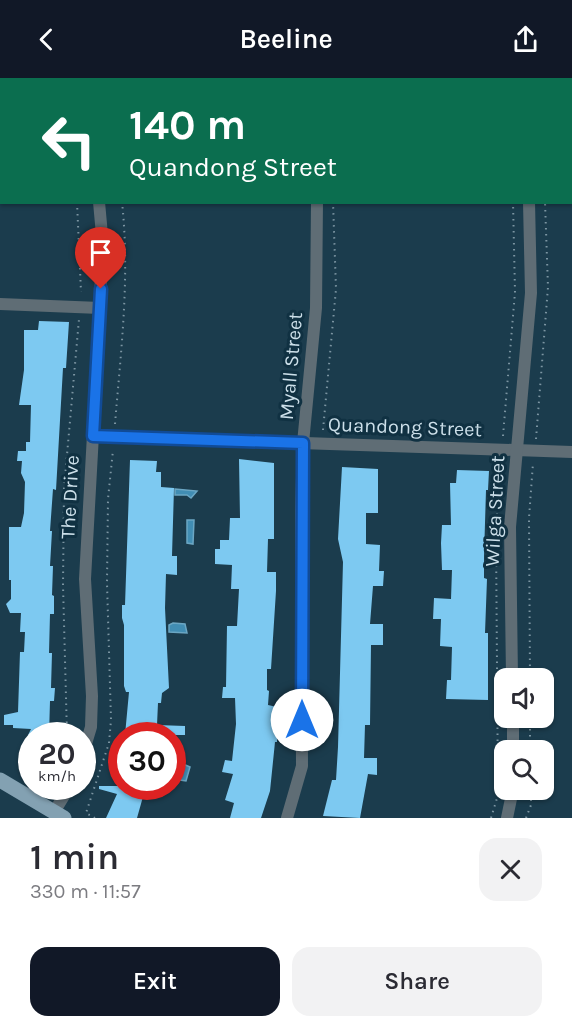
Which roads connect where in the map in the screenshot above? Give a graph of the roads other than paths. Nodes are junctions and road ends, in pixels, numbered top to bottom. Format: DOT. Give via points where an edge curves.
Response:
graph roads {
  1 [pos="99,204"];
  2 [pos="317,204"];
  3 [pos="529,204"];
  4 [pos="0,304"];
  5 [pos="100,308"];
  6 [pos="93,436"];
  7 [pos="303,443"];
  8 [pos="518,450"];
  9 [pos="572,452"];
  10 [pos="512,668"];
  11 [pos="91,722"];
  12 [pos="0,780"];
  13 [pos="65,800"];
  14 [pos="511,800"];
  15 [pos="59,815"];
  16 [pos="287,818"];
  17 [pos="507,818"];
  1 -- 5 [label="street, The Drive"];
  2 -- 7 [label="street, Myall Street" via="316,308"];
  3 -- 8 [label="street, Wilga Street" via="531,293"];
  4 -- 5 [label="street"];
  5 -- 6 [label="street, The Drive"];
  6 -- 7 [label="street, Quandong Street"];
  6 -- 11 [label="street, The Drive" via="85,579"];
  7 -- 8 [label="street, Quandong Street"];
  7 -- 16 [label="street, Myall Street" via="302,766"];
  8 -- 9 [label="street, Quandong Street"];
  8 -- 10 [label="street, Wilga Street" via="510,527"];
  12 -- 15 [label="main road"];
  13 -- 15 [label="street"];
  14 -- 17 [label="street"];
}
